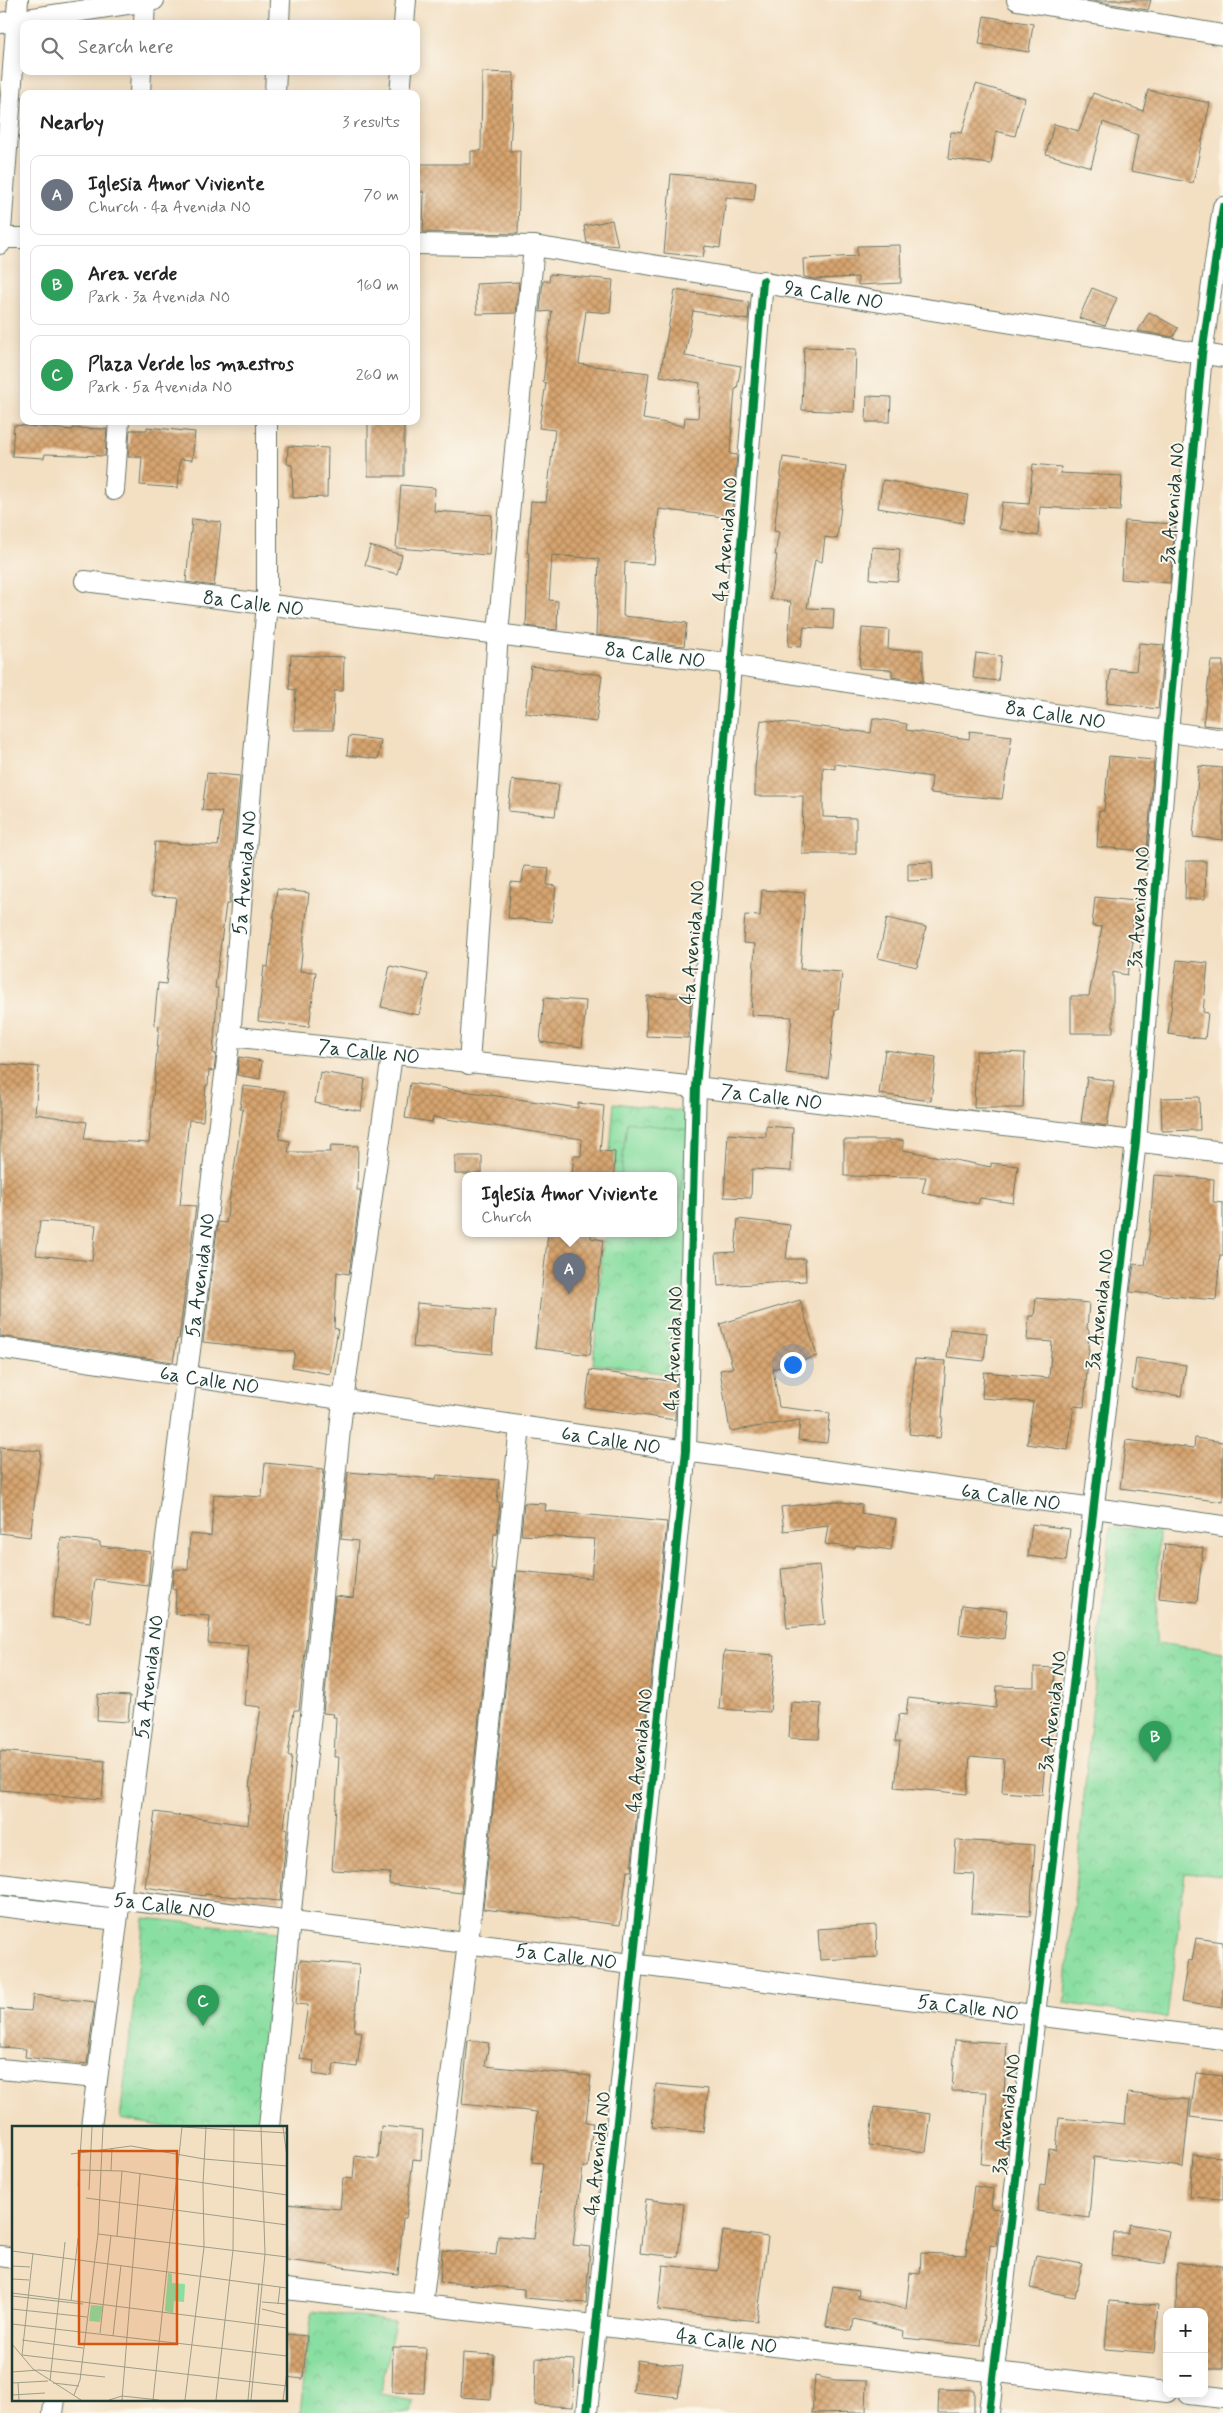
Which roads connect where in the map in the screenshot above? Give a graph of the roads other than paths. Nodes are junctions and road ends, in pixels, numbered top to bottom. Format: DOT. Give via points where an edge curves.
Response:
graph roads {
  1 [pos="18,0"];
  2 [pos="148,0"];
  3 [pos="280,0"];
  4 [pos="406,0"];
  5 [pos="1017,0"];
  6 [pos="21,20"];
  7 [pos="145,20"];
  8 [pos="279,20"];
  9 [pos="404,20"];
  10 [pos="8,22"];
  11 [pos="1223,35"];
  12 [pos="141,75"];
  13 [pos="276,75"];
  14 [pos="402,75"];
  15 [pos="140,90"];
  16 [pos="275,90"];
  17 [pos="400,90"];
  18 [pos="1223,207"];
  19 [pos="0,238"];
  20 [pos="20,238"];
  21 [pos="0,244"];
  22 [pos="420,244"];
  23 [pos="534,246"];
  24 [pos="763,281"];
  25 [pos="1202,354"];
  26 [pos="1223,357"];
  27 [pos="119,425"];
  28 [pos="267,425"];
  29 [pos="114,490"];
  30 [pos="85,581"];
  31 [pos="267,603"];
  32 [pos="498,633"];
  33 [pos="731,664"];
  34 [pos="1168,732"];
  35 [pos="1223,740"];
  36 [pos="230,1036"];
  37 [pos="392,1055"];
  38 [pos="469,1064"];
  39 [pos="696,1087"];
  40 [pos="1136,1141"];
  41 [pos="1223,1152"];
  42 [pos="0,1348"];
  43 [pos="186,1376"];
  44 [pos="343,1400"];
  45 [pos="520,1426"];
  46 [pos="686,1451"];
  47 [pos="1092,1508"];
  48 [pos="1223,1526"];
  49 [pos="0,1884"];
  50 [pos="120,1899"];
  51 [pos="0,1906"];
  52 [pos="117,1920"];
  53 [pos="290,1921"];
  54 [pos="468,1943"];
  55 [pos="633,1965"];
  56 [pos="1033,2015"];
  57 [pos="1223,2040"];
  58 [pos="0,2069"];
  59 [pos="98,2078"];
  60 [pos="91,2126"];
  61 [pos="269,2126"];
  62 [pos="288,2289"];
  63 [pos="422,2305"];
  64 [pos="596,2325"];
  65 [pos="992,2371"];
  66 [pos="1163,2392"];
  67 [pos="1208,2396"];
  68 [pos="1223,2398"];
  69 [pos="55,2400"];
  70 [pos="53,2413"];
  71 [pos="587,2413"];
  72 [pos="989,2413"];
  1 -- 10 [label="street"];
  2 -- 6 [label="street"];
  2 -- 7 [label="street"];
  3 -- 8 [label="street"];
  4 -- 9 [label="street"];
  5 -- 11 [label="street"];
  10 -- 19 [label="street"];
  12 -- 15 [label="street"];
  13 -- 16 [label="street"];
  14 -- 17 [label="street"];
  18 -- 25 [label="street, 3a Avenida NO"];
  19 -- 20 [label="street"];
  19 -- 21 [label="street"];
  22 -- 23 [label="street, 9a Calle NO"];
  23 -- 24 [label="street, 9a Calle NO"];
  23 -- 32 [label="street"];
  24 -- 25 [label="street, 9a Calle NO"];
  24 -- 33 [label="street, 4a Avenida NO"];
  25 -- 26 [label="street, 9a Calle NO"];
  25 -- 34 [label="street, 3a Avenida NO"];
  27 -- 29 [label="street"];
  28 -- 31 [label="street, 5a Avenida NO"];
  30 -- 31 [label="street, 8a Calle NO"];
  31 -- 32 [label="street, 8a Calle NO"];
  31 -- 36 [label="street, 5a Avenida NO"];
  32 -- 33 [label="street, 8a Calle NO"];
  32 -- 38 [label="street"];
  33 -- 34 [label="street, 8a Calle NO"];
  33 -- 39 [label="street, 4a Avenida NO"];
  34 -- 35 [label="street, 8a Calle NO"];
  34 -- 40 [label="street, 3a Avenida NO"];
  36 -- 37 [label="street, 7a Calle NO"];
  36 -- 43 [label="street, 5a Avenida NO"];
  37 -- 38 [label="street, 7a Calle NO"];
  37 -- 44 [label="street"];
  38 -- 39 [label="street, 7a Calle NO"];
  39 -- 40 [label="street, 7a Calle NO"];
  39 -- 46 [label="street, 4a Avenida NO"];
  40 -- 41 [label="street, 7a Calle NO"];
  40 -- 47 [label="street, 3a Avenida NO"];
  42 -- 43 [label="street, 6a Calle NO"];
  43 -- 44 [label="street, 6a Calle NO"];
  43 -- 50 [label="street, 5a Avenida NO"];
  44 -- 45 [label="street, 6a Calle NO"];
  44 -- 53 [label="street"];
  45 -- 46 [label="street, 6a Calle NO"];
  45 -- 54 [label="street"];
  46 -- 47 [label="street, 6a Calle NO"];
  46 -- 55 [label="street, 4a Avenida NO"];
  47 -- 48 [label="street, 6a Calle NO"];
  47 -- 56 [label="street, 3a Avenida NO"];
  49 -- 50 [label="street, 5a Calle NO"];
  50 -- 52 [label="street, 5a Avenida NO"];
  50 -- 53 [label="street, 5a Calle NO"];
  51 -- 52 [label="street, 5a Calle NO"];
  52 -- 59 [label="street, 5a Avenida NO"];
  53 -- 54 [label="street, 5a Calle NO"];
  53 -- 61 [label="street"];
  54 -- 55 [label="street, 5a Calle NO"];
  54 -- 63 [label="street"];
  55 -- 56 [label="street, 5a Calle NO"];
  55 -- 64 [label="street, 4a Avenida NO"];
  56 -- 57 [label="street, 5a Calle NO"];
  56 -- 65 [label="street, 3a Avenida NO"];
  58 -- 59 [label="street"];
  59 -- 60 [label="street, 5a Avenida NO"];
  62 -- 63 [label="street, 4a Calle NO"];
  63 -- 64 [label="street, 4a Calle NO"];
  64 -- 65 [label="street, 4a Calle NO"];
  64 -- 71 [label="street, 4a Avenida NO"];
  65 -- 66 [label="street, 4a Calle NO"];
  65 -- 72 [label="street, 3a Avenida NO"];
  67 -- 68 [label="street"];
  69 -- 70 [label="street"];
}
